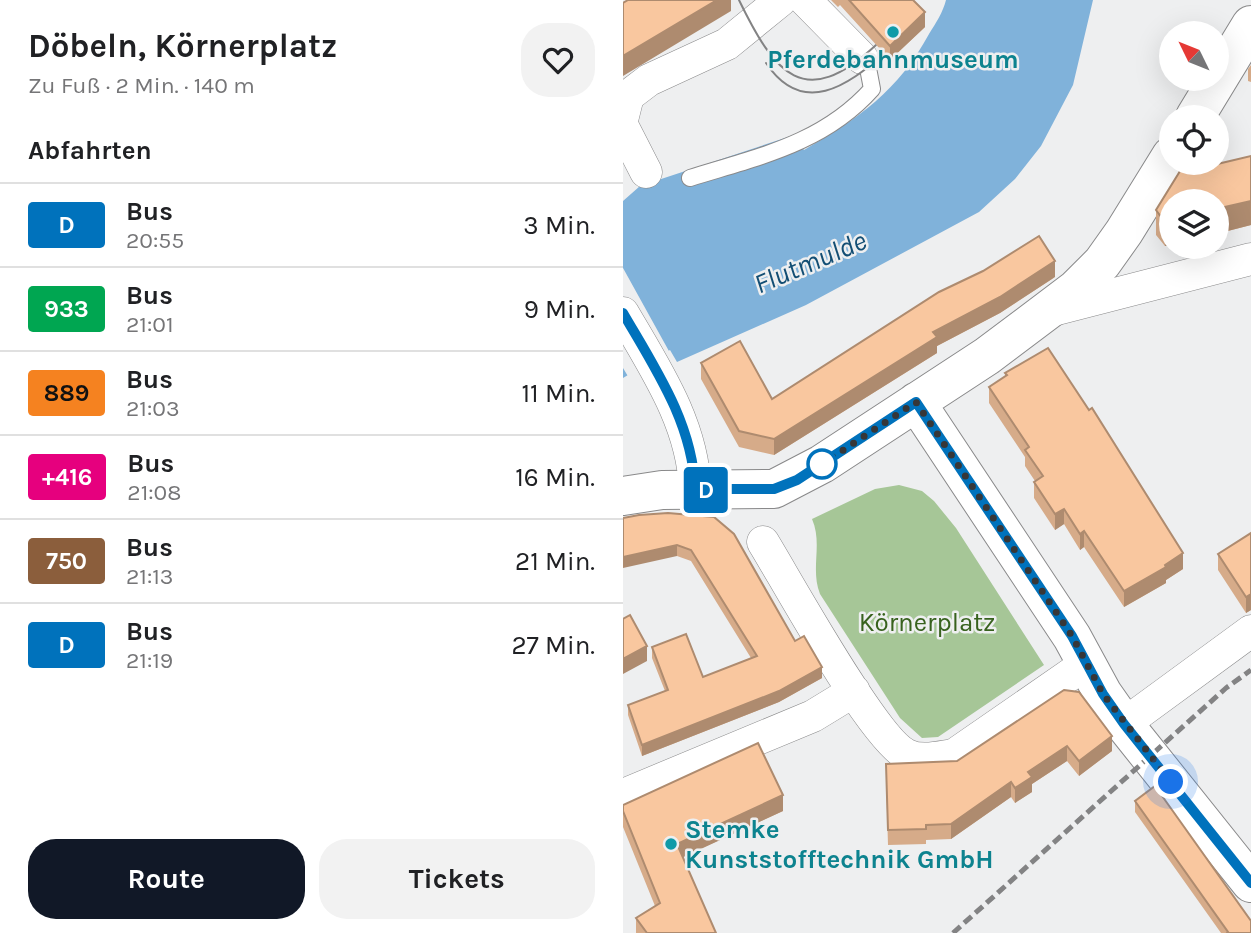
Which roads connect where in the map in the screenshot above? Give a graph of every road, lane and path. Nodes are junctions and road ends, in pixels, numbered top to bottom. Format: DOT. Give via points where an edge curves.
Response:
graph roads {
  1 [pos="781,0"];
  2 [pos="805,0"];
  3 [pos="1251,25"];
  4 [pos="862,58"];
  5 [pos="1202,105"];
  6 [pos="623,116"];
  7 [pos="623,127"];
  8 [pos="646,172"];
  9 [pos="1159,175"];
  10 [pos="690,178"];
  11 [pos="1251,259"];
  12 [pos="1051,310"];
  13 [pos="623,313"];
  14 [pos="916,402"];
  15 [pos="695,489"];
  16 [pos="623,496"];
  17 [pos="763,542"];
  18 [pos="1251,631"];
  19 [pos="1087,663"];
  20 [pos="854,691"];
  21 [pos="1124,724"];
  22 [pos="623,795"];
  23 [pos="1251,883"];
  1 -- 6 [label="street" via="727,44 649,80 628,96"];
  2 -- 4 [label="street"];
  3 -- 5 [label="main road"];
  4 -- 10 [label="lane" via="871,89 855,108 800,144"];
  7 -- 8 [label="street"];
  9 -- 12 [label="main road" via="1102,263"];
  11 -- 12 [label="street"];
  12 -- 14 [label="main road"];
  13 -- 15 [label="street" via="680,419 694,459"];
  14 -- 15 [label="main road" via="797,480 774,489"];
  14 -- 19 [label="main road"];
  15 -- 16 [label="main road"];
  17 -- 20 [label="street"];
  18 -- 21 [label="street"];
  19 -- 20 [label="street" via="954,755 928,759 907,755 890,742"];
  19 -- 21 [label="main road"];
  20 -- 22 [label="street" via="813,716"];
  21 -- 23 [label="main road"];
}
